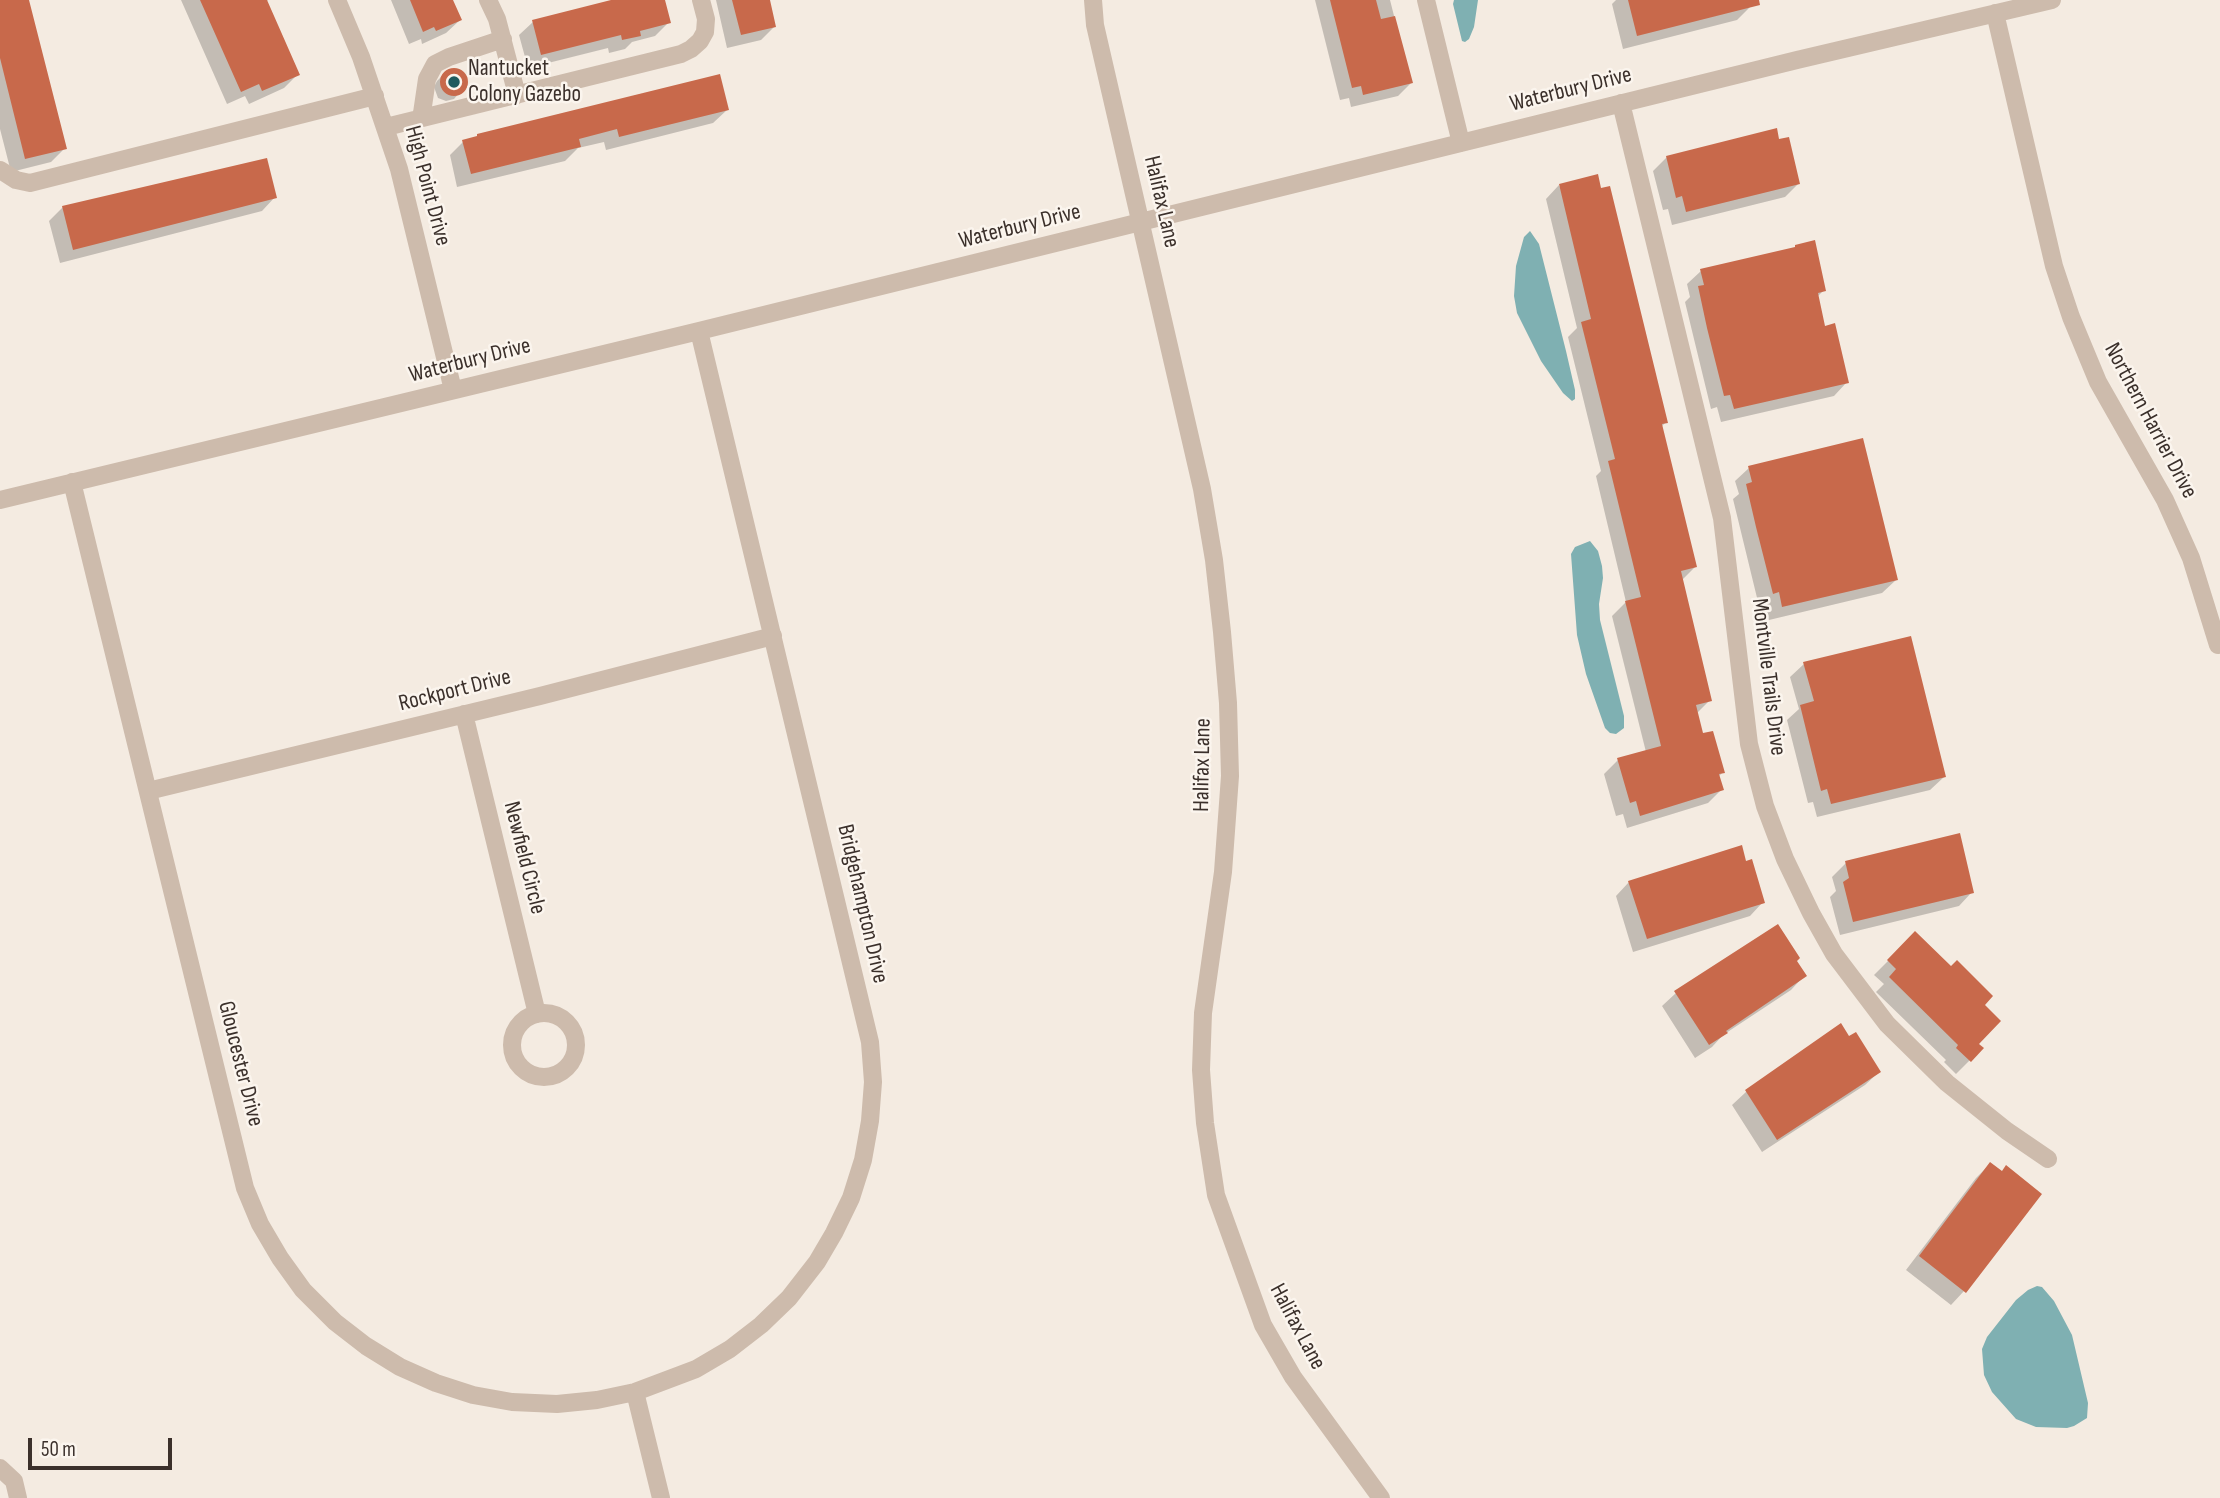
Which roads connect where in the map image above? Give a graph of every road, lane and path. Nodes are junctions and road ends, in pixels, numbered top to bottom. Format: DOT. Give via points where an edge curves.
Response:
graph roads {
  1 [pos="338,0"];
  2 [pos="488,0"];
  3 [pos="701,0"];
  4 [pos="1093,0"];
  5 [pos="1426,0"];
  6 [pos="2052,0"];
  7 [pos="1995,13"];
  8 [pos="503,39"];
  9 [pos="517,94"];
  10 [pos="375,96"];
  11 [pos="1621,103"];
  12 [pos="419,119"];
  13 [pos="386,127"];
  14 [pos="1461,143"];
  15 [pos="0,170"];
  16 [pos="1140,222"];
  17 [pos="699,331"];
  18 [pos="453,390"];
  19 [pos="72,481"];
  20 [pos="0,500"];
  21 [pos="773,636"];
  22 [pos="2218,645"];
  23 [pos="464,714"];
  24 [pos="148,791"];
  25 [pos="537,1014"];
  26 [pos="2048,1159"];
  27 [pos="635,1392"];
  28 [pos="0,1468"];
  29 [pos="18,1498"];
  30 [pos="661,1498"];
  31 [pos="1381,1498"];
  1 -- 10 [label="street, High Point Drive"];
  2 -- 8 [label="street"];
  3 -- 9 [label="street" via="705,32 691,50"];
  4 -- 16 [label="street, Halifax Lane"];
  5 -- 14 [label="street"];
  6 -- 7 [label="street, Waterbury Drive"];
  7 -- 11 [label="street, Waterbury Drive"];
  7 -- 22 [label="street, Northern Harrier Drive" via="2054,266 2071,317 2098,382 2165,500 2191,558"];
  8 -- 9 [label="street"];
  8 -- 12 [label="street" via="435,64"];
  9 -- 12 [label="street"];
  10 -- 13 [label="street, High Point Drive"];
  10 -- 15 [label="street" via="35,182 16,180"];
  11 -- 14 [label="street, Waterbury Drive"];
  11 -- 26 [label="street, Montville Trails Drive" via="1722,518 1749,744 1783,853 1823,935 1887,1024 1947,1083"];
  12 -- 13 [label="street"];
  13 -- 18 [label="street, High Point Drive"];
  14 -- 16 [label="street, Waterbury Drive"];
  16 -- 17 [label="street, Waterbury Drive"];
  16 -- 31 [label="street, Halifax Lane" via="1202,489 1227,691 1229,789 1223,872 1203,1013 1205,1123 1216,1195 1263,1325 1293,1377"];
  17 -- 18 [label="street, Waterbury Drive"];
  17 -- 21 [label="street, Bridgehampton Drive"];
  18 -- 19 [label="street, Waterbury Drive"];
  19 -- 20 [label="street, Waterbury Drive"];
  19 -- 24 [label="street, Gloucester Drive"];
  21 -- 23 [label="street, Rockport Drive"];
  21 -- 27 [label="street, Bridgehampton Drive" via="870,1042 873,1082 863,1160 834,1233 789,1298 730,1349 695,1369"];
  23 -- 24 [label="street, Rockport Drive"];
  23 -- 25 [label="street, Newfield Circle"];
  24 -- 27 [label="street, Gloucester Drive" via="245,1188 273,1247 303,1290 366,1346 400,1367 473,1395 557,1404"];
  27 -- 30 [label="street"];
  28 -- 29 [label="street" via="14,1481"];
}
